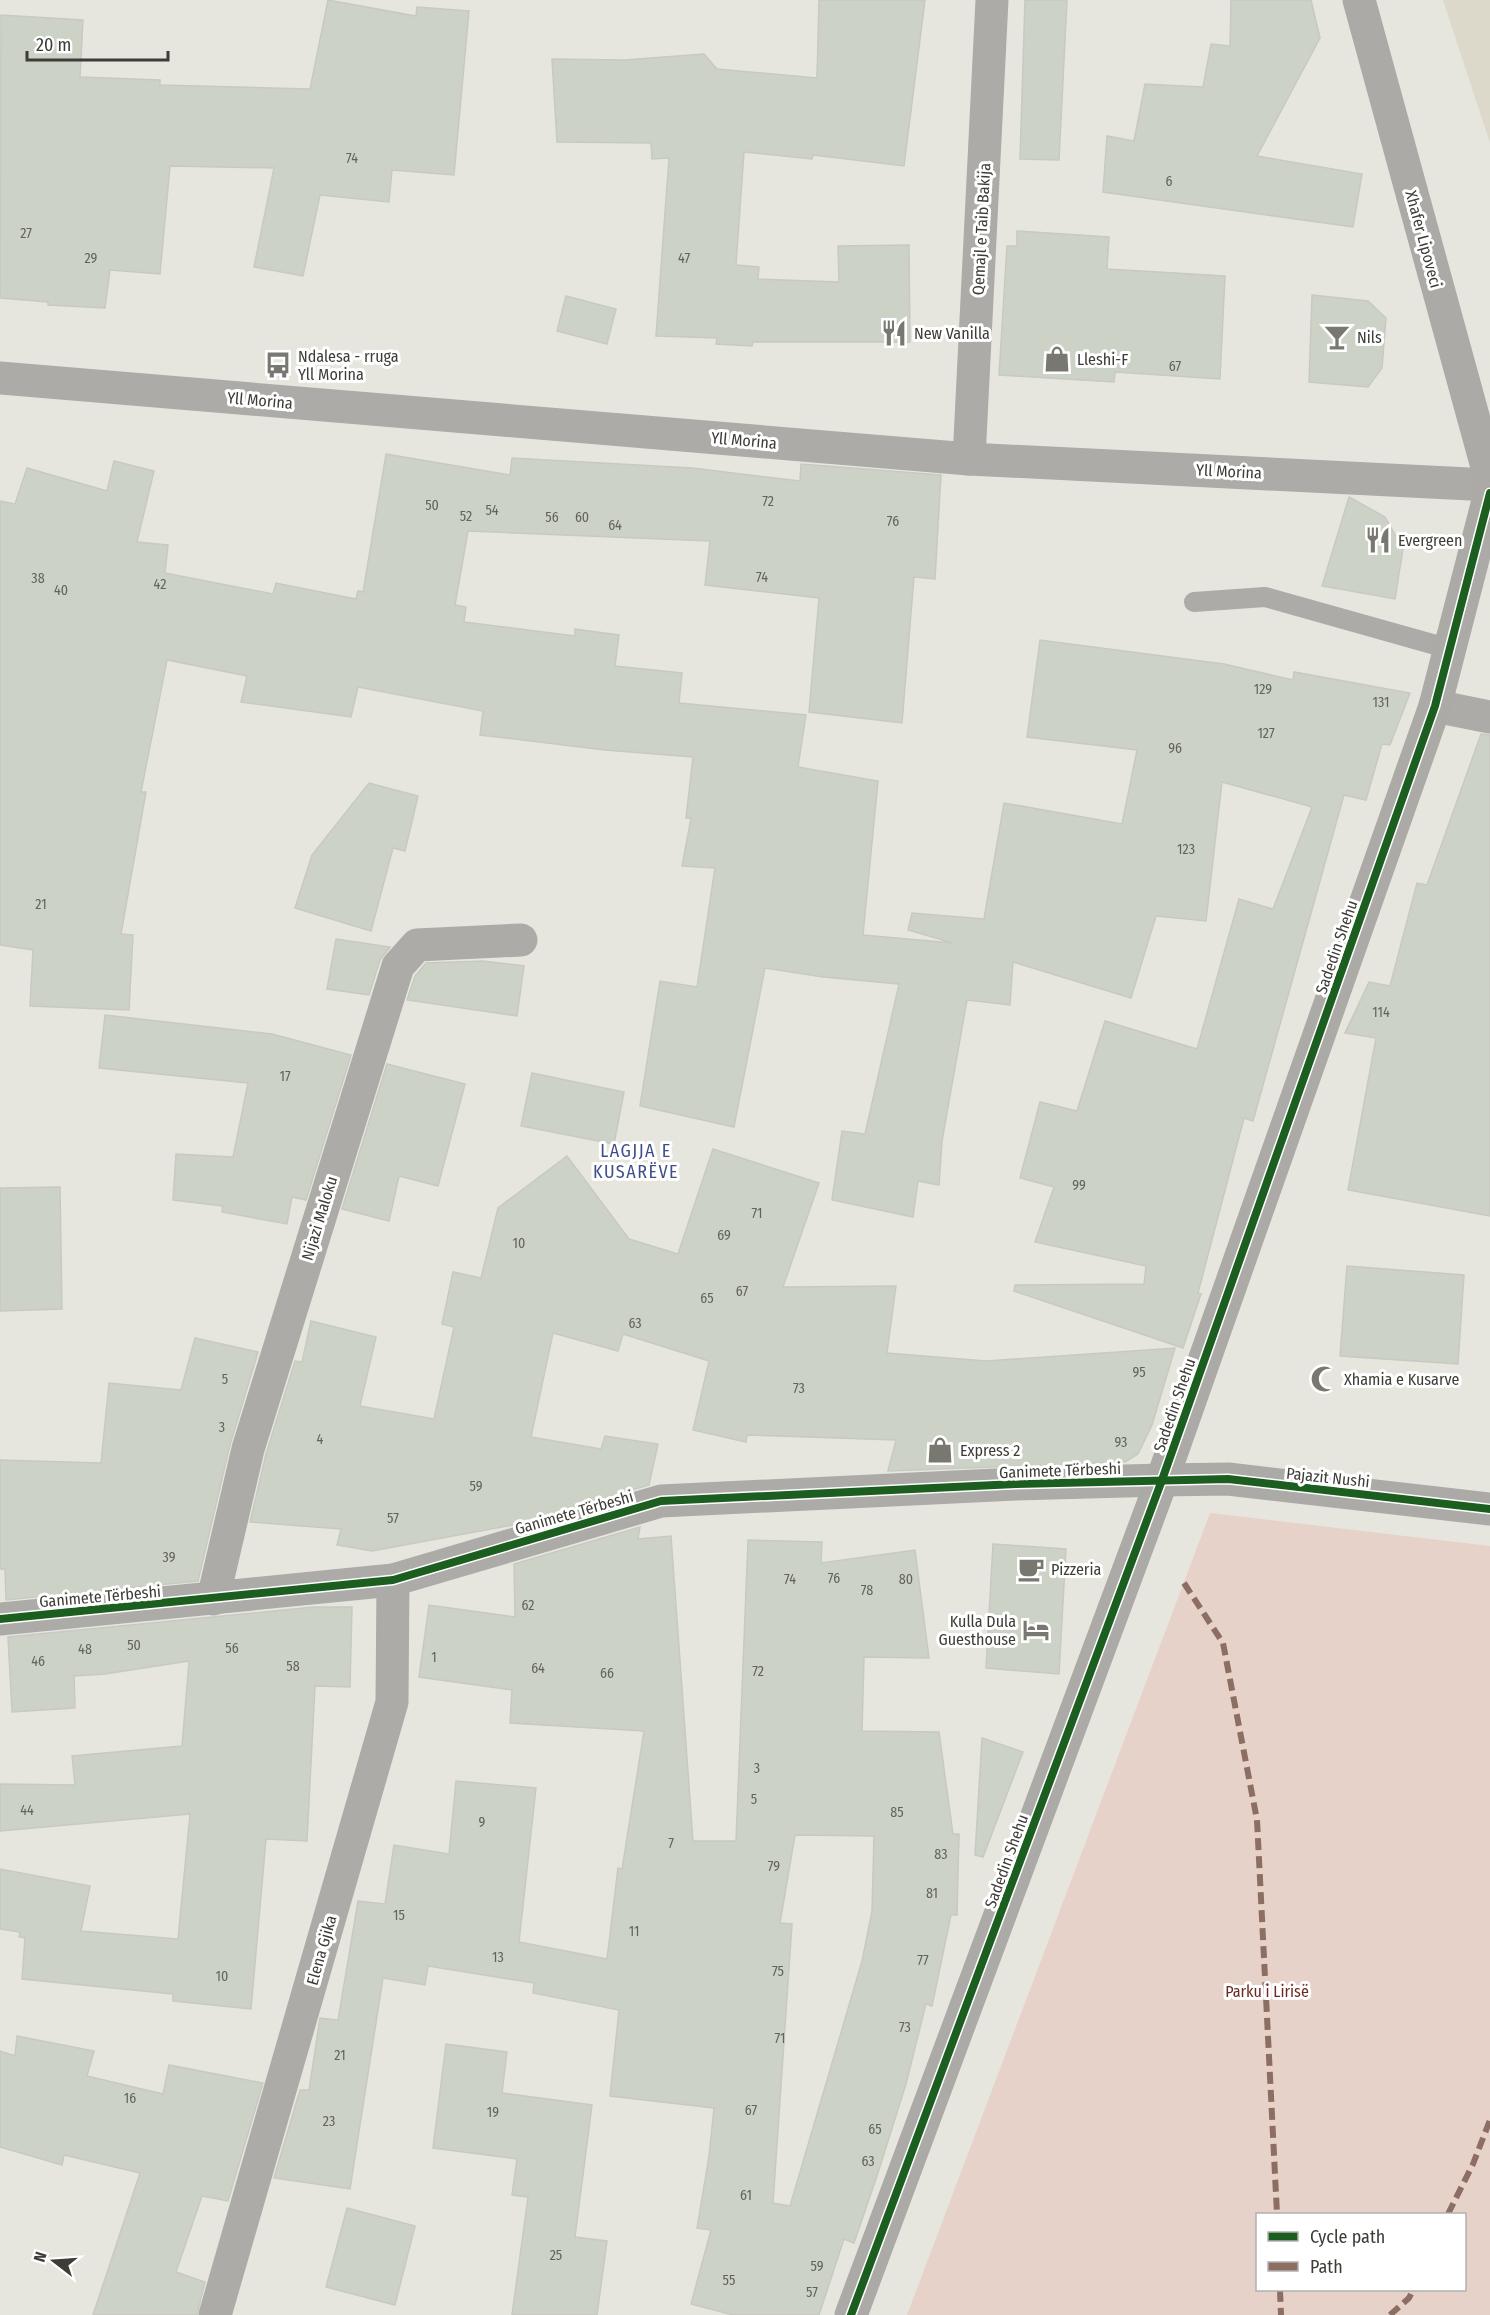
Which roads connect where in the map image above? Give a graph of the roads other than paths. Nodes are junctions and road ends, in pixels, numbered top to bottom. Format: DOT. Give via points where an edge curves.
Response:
graph roads {
  1 [pos="992,0"];
  2 [pos="1359,0"];
  3 [pos="0,378"];
  4 [pos="969,459"];
  5 [pos="1490,478"];
  6 [pos="1490,485"];
  7 [pos="1490,493"];
  8 [pos="1194,602"];
  9 [pos="1450,649"];
  10 [pos="1435,706"];
  11 [pos="1490,717"];
  12 [pos="521,940"];
  13 [pos="1162,1480"];
  14 [pos="1490,1509"];
  15 [pos="393,1580"];
  16 [pos="213,1599"];
  17 [pos="0,1619"];
  18 [pos="216,2315"];
  19 [pos="851,2315"];
  1 -- 4 [label="street, Qemajl e Taib Bakija"];
  2 -- 5 [label="street, Xhafer Lipoveci"];
  3 -- 4 [label="street, Yll Morina"];
  4 -- 6 [label="street, Yll Morina"];
  7 -- 9 [label="street, Sadedin Shehu"];
  8 -- 9 [label="lane" via="1265,597"];
  9 -- 10 [label="street, Sadedin Shehu"];
  10 -- 11 [label="street"];
  10 -- 13 [label="street, Sadedin Shehu"];
  12 -- 16 [label="street, Nijazi Maloku" via="417,945 398,966 248,1449"];
  13 -- 14 [label="street, Pajazit Nushi" via="1228,1479"];
  13 -- 15 [label="street, Ganimete Tërbeshi" via="661,1501"];
  13 -- 19 [label="street, Sadedin Shehu"];
  15 -- 16 [label="street, Ganimete Tërbeshi"];
  15 -- 18 [label="street, Elena Gjika" via="392,1702"];
  16 -- 17 [label="street, Ganimete Tërbeshi"];
}
